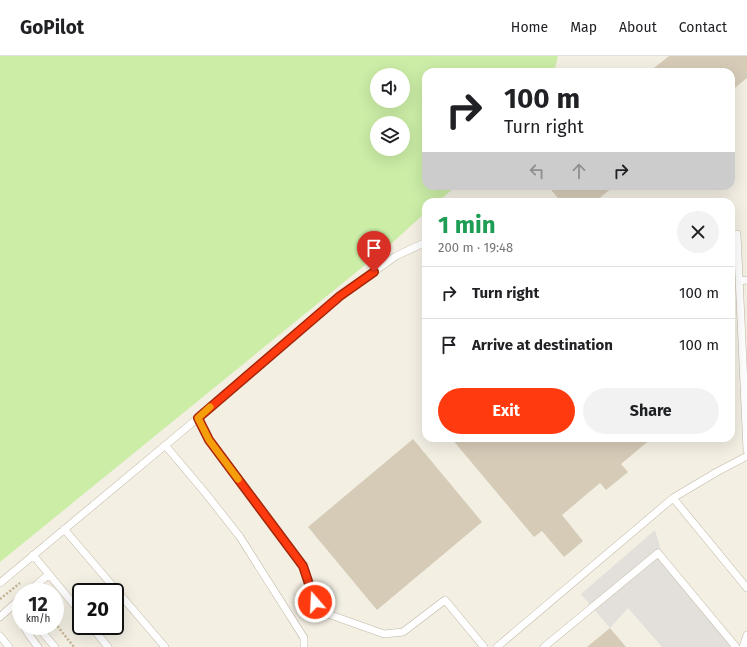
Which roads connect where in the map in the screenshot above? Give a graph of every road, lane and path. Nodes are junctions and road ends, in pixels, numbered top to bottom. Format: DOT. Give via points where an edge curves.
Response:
graph roads {
  1 [pos="735,234"];
  2 [pos="422,244"];
  3 [pos="747,280"];
  4 [pos="739,281"];
  5 [pos="746,395"];
  6 [pos="198,418"];
  7 [pos="165,445"];
  8 [pos="747,450"];
  9 [pos="747,456"];
  10 [pos="673,498"];
  11 [pos="64,529"];
  12 [pos="33,555"];
  13 [pos="49,574"];
  14 [pos="0,583"];
  15 [pos="38,583"];
  16 [pos="747,588"];
  17 [pos="72,602"];
  18 [pos="12,607"];
  19 [pos="0,617"];
  20 [pos="64,634"];
  21 [pos="29,635"];
  22 [pos="45,635"];
  23 [pos="98,635"];
  24 [pos="747,635"];
  25 [pos="0,636"];
  26 [pos="9,647"];
  27 [pos="38,647"];
  28 [pos="55,647"];
  29 [pos="74,647"];
  30 [pos="108,647"];
  31 [pos="165,647"];
  32 [pos="304,647"];
  33 [pos="484,647"];
  34 [pos="497,647"];
  35 [pos="544,647"];
  36 [pos="736,647"];
  37 [pos="743,647"];
  1 -- 4 [label="lane"];
  2 -- 6 [label="lane" via="396,256 340,296"];
  3 -- 4 [label="lane"];
  4 -- 5 [label="lane"];
  5 -- 8 [label="lane"];
  6 -- 7 [label="lane"];
  6 -- 33 [label="lane" via="209,440 303,566 315,602 328,614 384,634 403,632 445,600"];
  7 -- 11 [label="lane"];
  7 -- 32 [label="lane" via="240,537 304,638"];
  9 -- 10 [label="lane"];
  10 -- 16 [label="lane"];
  10 -- 34 [label="lane"];
  11 -- 12 [label="lane"];
  11 -- 31 [label="lane"];
  12 -- 13 [label="lane"];
  12 -- 14 [label="lane"];
  13 -- 15 [label="lane"];
  13 -- 17 [label="lane"];
  18 -- 19 [label="lane"];
  20 -- 29 [label="path"];
  21 -- 27 [label="lane"];
  22 -- 28 [label="lane"];
  23 -- 30 [label="lane"];
  24 -- 37 [label="lane"];
  25 -- 26 [label="lane"];
  35 -- 36 [label="lane" via="658,553"];
}
